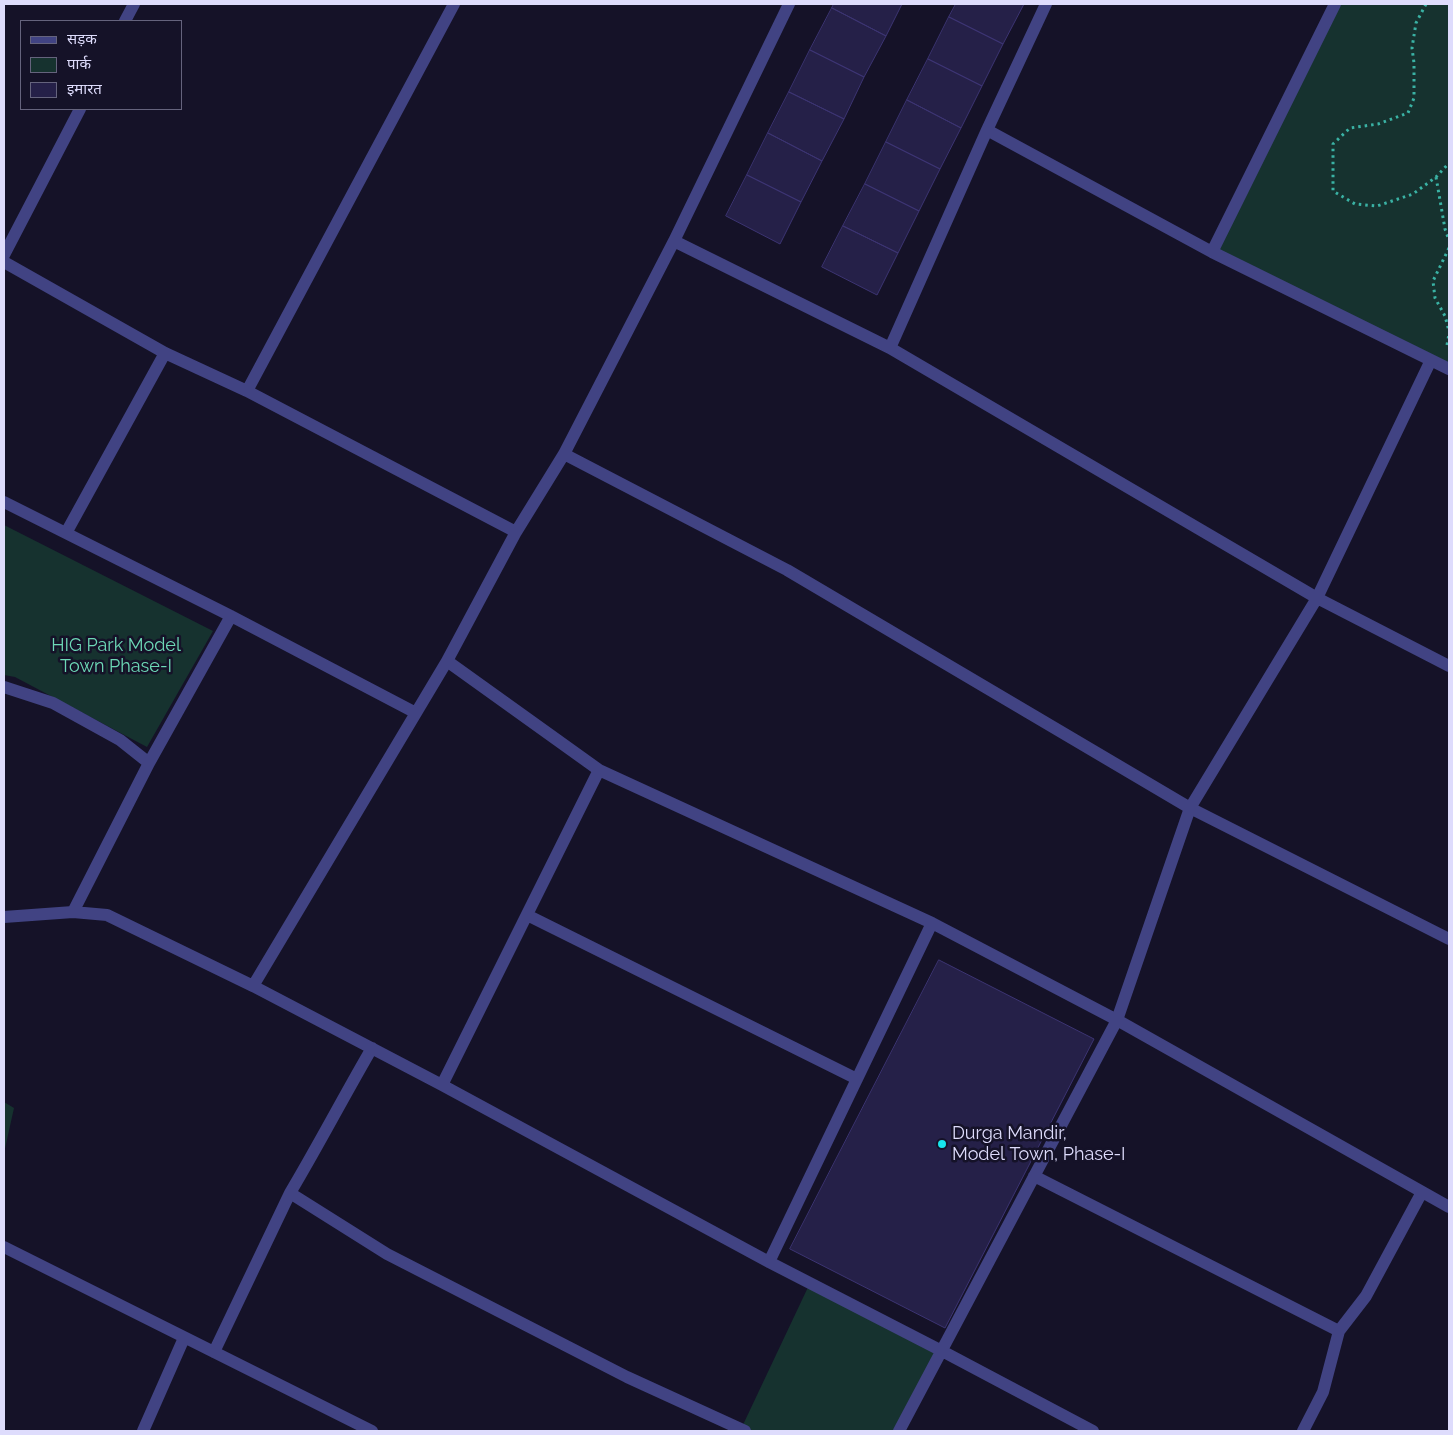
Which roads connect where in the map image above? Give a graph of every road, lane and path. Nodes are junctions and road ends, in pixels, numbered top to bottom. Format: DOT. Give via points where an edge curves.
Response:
graph roads {
  1 [pos="134,4"];
  2 [pos="454,4"];
  3 [pos="789,4"];
  4 [pos="1046,4"];
  5 [pos="1335,4"];
  6 [pos="1426,4"];
  7 [pos="126,20"];
  8 [pos="79,110"];
  9 [pos="987,130"];
  10 [pos="1449,163"];
  11 [pos="1436,177"];
  12 [pos="1449,240"];
  13 [pos="674,241"];
  14 [pos="1449,248"];
  15 [pos="1212,252"];
  16 [pos="4,256"];
  17 [pos="4,262"];
  18 [pos="1449,331"];
  19 [pos="890,348"];
  20 [pos="165,353"];
  21 [pos="1431,360"];
  22 [pos="1449,369"];
  23 [pos="247,391"];
  24 [pos="564,454"];
  25 [pos="4,502"];
  26 [pos="516,532"];
  27 [pos="66,533"];
  28 [pos="1317,598"];
  29 [pos="231,616"];
  30 [pos="447,660"];
  31 [pos="1449,666"];
  32 [pos="4,687"];
  33 [pos="416,713"];
  34 [pos="149,762"];
  35 [pos="599,770"];
  36 [pos="1190,808"];
  37 [pos="74,912"];
  38 [pos="526,915"];
  39 [pos="4,918"];
  40 [pos="932,923"];
  41 [pos="1449,939"];
  42 [pos="253,986"];
  43 [pos="1117,1020"];
  44 [pos="372,1048"];
  45 [pos="857,1079"];
  46 [pos="442,1085"];
  47 [pos="1034,1176"];
  48 [pos="1422,1192"];
  49 [pos="290,1193"];
  50 [pos="1449,1207"];
  51 [pos="4,1247"];
  52 [pos="769,1262"];
  53 [pos="1339,1331"];
  54 [pos="184,1338"];
  55 [pos="942,1351"];
  56 [pos="214,1352"];
  57 [pos="143,1431"];
  58 [pos="372,1431"];
  59 [pos="744,1431"];
  60 [pos="899,1431"];
  61 [pos="1093,1431"];
  62 [pos="1303,1431"];
  1 -- 7 [label="street"];
  2 -- 23 [label="street"];
  3 -- 13 [label="street"];
  4 -- 9 [label="street"];
  5 -- 15 [label="street"];
  6 -- 11 [label="path" via="1416,23 1412,48 1414,98 1408,113 1378,124 1350,128 1333,144 1333,191 1355,204 1378,206 1413,194"];
  8 -- 16 [label="street"];
  9 -- 15 [label="street"];
  9 -- 19 [label="street"];
  10 -- 11 [label="path"];
  11 -- 12 [label="path"];
  13 -- 19 [label="street"];
  13 -- 24 [label="street"];
  14 -- 18 [label="path" via="1433,281 1435,298"];
  15 -- 21 [label="street"];
  17 -- 20 [label="street"];
  19 -- 28 [label="street"];
  20 -- 23 [label="street"];
  20 -- 27 [label="street"];
  21 -- 22 [label="street"];
  21 -- 28 [label="street"];
  23 -- 26 [label="street"];
  24 -- 26 [label="street"];
  24 -- 36 [label="street" via="787,570"];
  25 -- 27 [label="street"];
  26 -- 30 [label="street"];
  27 -- 29 [label="street"];
  28 -- 31 [label="street"];
  28 -- 36 [label="street"];
  29 -- 33 [label="street"];
  29 -- 34 [label="street"];
  30 -- 33 [label="street"];
  30 -- 35 [label="street"];
  32 -- 34 [label="street" via="53,702 120,740"];
  33 -- 42 [label="street"];
  34 -- 37 [label="street"];
  35 -- 38 [label="street"];
  35 -- 40 [label="street"];
  36 -- 41 [label="street"];
  36 -- 43 [label="street"];
  37 -- 39 [label="street"];
  37 -- 42 [label="street" via="107,916"];
  38 -- 45 [label="street"];
  38 -- 46 [label="street"];
  40 -- 43 [label="street"];
  40 -- 45 [label="street"];
  42 -- 44 [label="street"];
  43 -- 47 [label="street"];
  43 -- 48 [label="street"];
  44 -- 46 [label="street"];
  44 -- 49 [label="street"];
  45 -- 52 [label="street"];
  46 -- 52 [label="street"];
  47 -- 53 [label="street"];
  47 -- 55 [label="street"];
  48 -- 50 [label="street"];
  48 -- 53 [label="street" via="1366,1296"];
  49 -- 56 [label="street"];
  49 -- 59 [label="street" via="387,1254 627,1378"];
  51 -- 54 [label="street"];
  52 -- 55 [label="street"];
  53 -- 62 [label="street" via="1323,1392"];
  54 -- 56 [label="street"];
  54 -- 57 [label="street"];
  55 -- 60 [label="street"];
  55 -- 61 [label="street"];
  56 -- 58 [label="street"];
}
